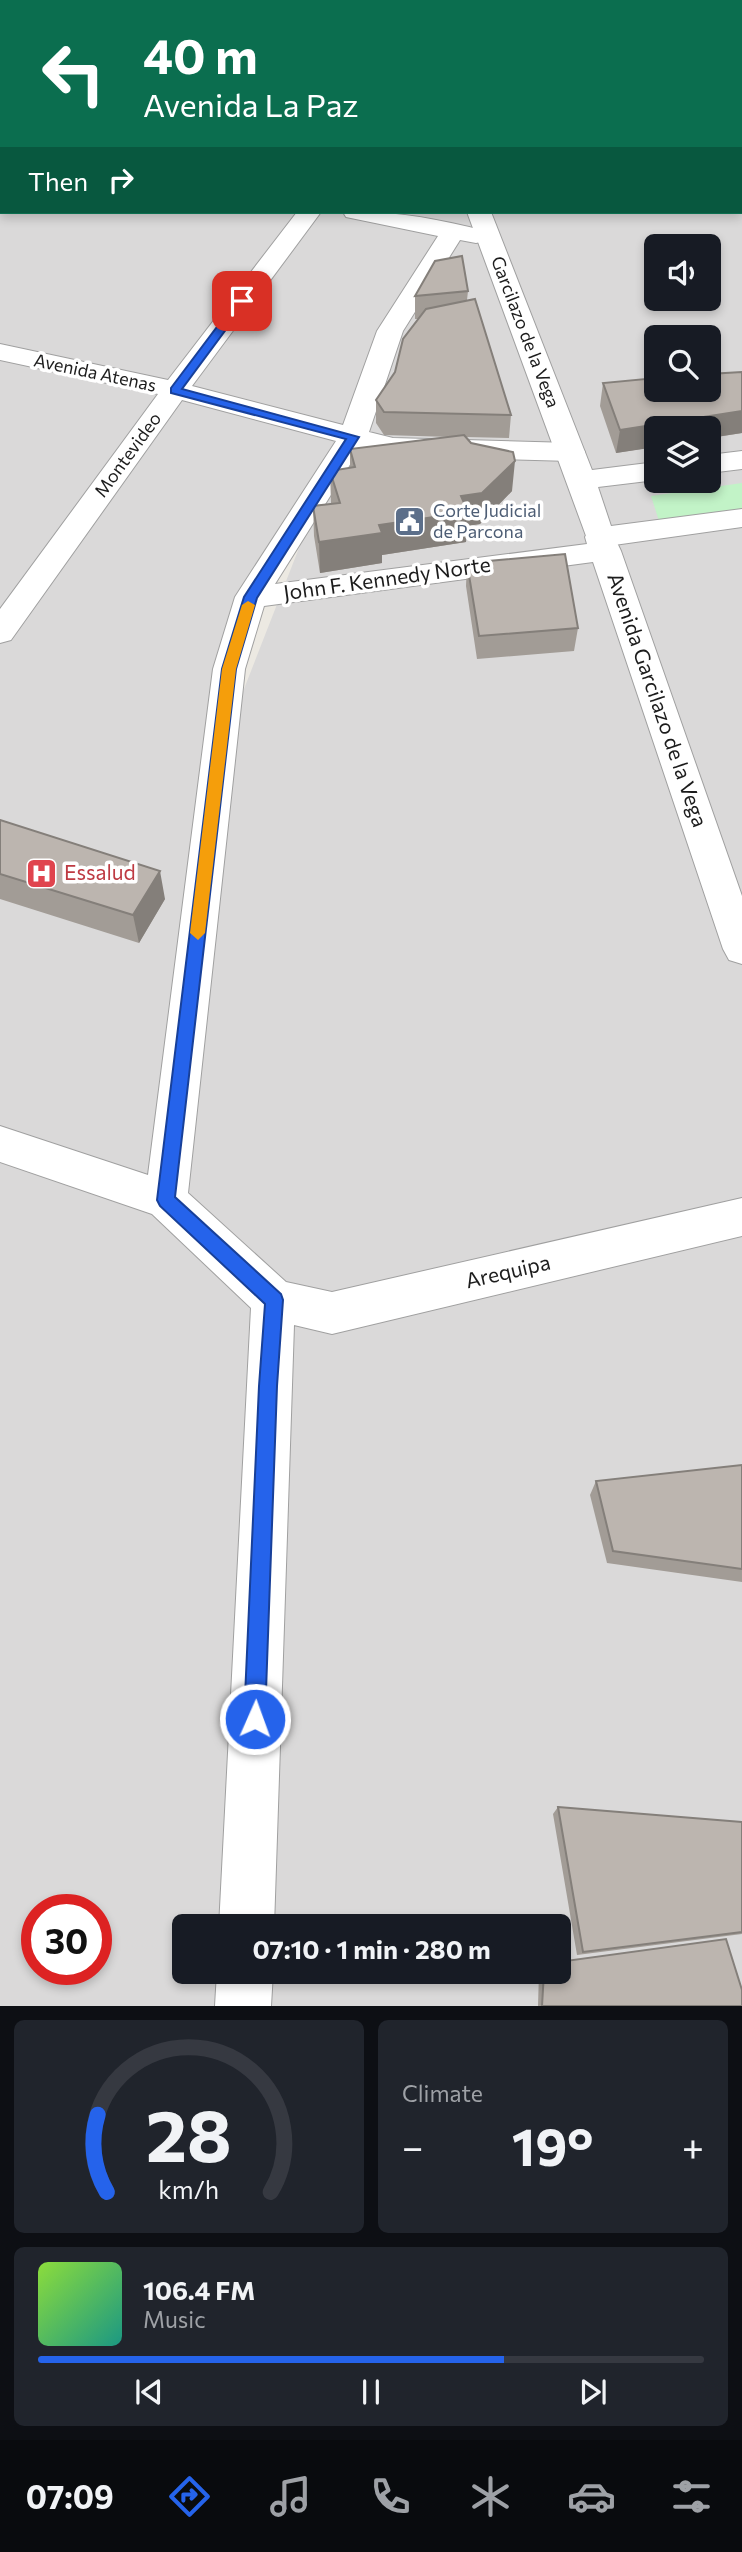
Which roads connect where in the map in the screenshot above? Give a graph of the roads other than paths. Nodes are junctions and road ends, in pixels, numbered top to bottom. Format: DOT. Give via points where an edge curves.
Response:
graph roads {
  1 [pos="307,214"];
  2 [pos="366,214"];
  3 [pos="480,214"];
  4 [pos="454,230"];
  5 [pos="490,240"];
  6 [pos="0,352"];
  7 [pos="175,390"];
  8 [pos="353,437"];
  9 [pos="572,452"];
  10 [pos="742,460"];
  11 [pos="721,463"];
  12 [pos="644,472"];
  13 [pos="581,480"];
  14 [pos="742,518"];
  15 [pos="603,544"];
  16 [pos="251,597"];
  17 [pos="0,632"];
  18 [pos="742,949"];
  19 [pos="0,1144"];
  20 [pos="166,1200"];
  21 [pos="742,1217"];
  22 [pos="274,1300"];
  23 [pos="247,1914"];
  24 [pos="244,1984"];
  25 [pos="243,2006"];
  1 -- 7 [label="street, Montevideo"];
  2 -- 4 [label="street"];
  3 -- 5 [label="street, Garcilazo de la Vega"];
  4 -- 5 [label="street"];
  4 -- 8 [label="street" via="390,331"];
  5 -- 9 [label="street, Garcilazo de la Vega"];
  6 -- 7 [label="street, Avenida Atenas"];
  7 -- 8 [label="street, Avenida Atenas"];
  7 -- 17 [label="street, Montevideo"];
  8 -- 9 [label="street, Avenida Atenas" via="393,447"];
  8 -- 16 [label="street"];
  9 -- 13 [label="street, Avenida Garcilazo de la Vega"];
  10 -- 11 [label="street"];
  12 -- 13 [label="street"];
  13 -- 15 [label="street, Avenida Garcilazo de la Vega"];
  14 -- 15 [label="street, John F. Kennedy Norte"];
  15 -- 16 [label="street, John F. Kennedy Norte"];
  15 -- 18 [label="street, Avenida Garcilazo de la Vega"];
  16 -- 20 [label="street" via="229,669"];
  19 -- 20 [label="street"];
  20 -- 22 [label="street"];
  21 -- 22 [label="street, Arequipa" via="332,1313"];
  22 -- 23 [label="street"];
  24 -- 25 [label="street"];
}
